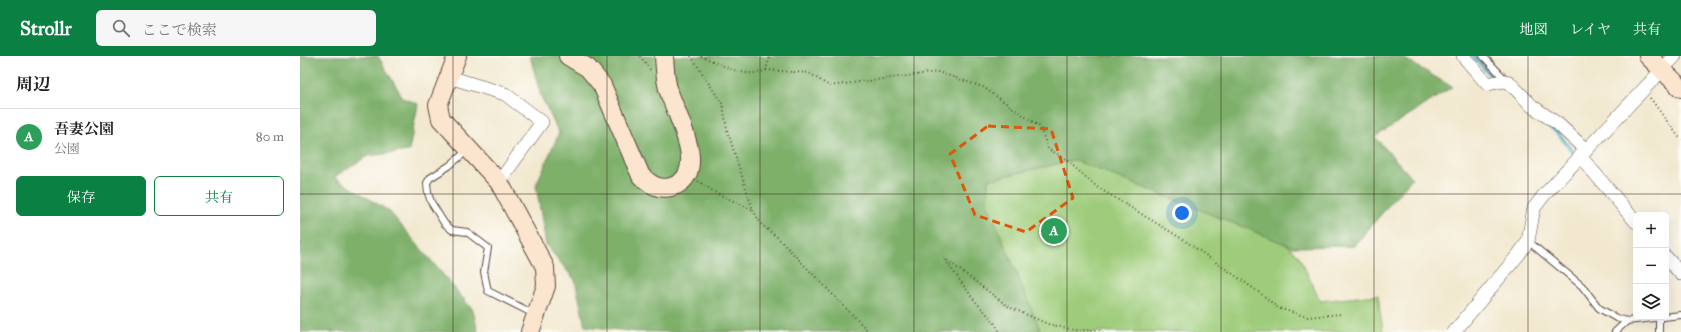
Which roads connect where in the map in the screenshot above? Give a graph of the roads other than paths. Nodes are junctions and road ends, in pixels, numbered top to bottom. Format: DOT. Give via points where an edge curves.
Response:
graph roads {
  1 [pos="457,56"];
  2 [pos="568,56"];
  3 [pos="664,56"];
  4 [pos="1463,56"];
  5 [pos="1483,56"];
  6 [pos="1648,56"];
  7 [pos="1675,56"];
  8 [pos="1662,69"];
  9 [pos="449,77"];
  10 [pos="1501,82"];
  11 [pos="1681,88"];
  12 [pos="469,149"];
  13 [pos="1583,153"];
  14 [pos="499,182"];
  15 [pos="1633,218"];
  16 [pos="1528,241"];
  17 [pos="1669,260"];
  18 [pos="1679,269"];
  19 [pos="536,314"];
  20 [pos="1681,315"];
  21 [pos="1669,317"];
  22 [pos="1643,320"];
  23 [pos="1659,320"];
  24 [pos="1627,321"];
  25 [pos="530,332"];
  26 [pos="1454,332"];
  27 [pos="1615,332"];
  28 [pos="1659,332"];
  1 -- 9 [label="street"];
  2 -- 3 [label="street" via="588,68 602,85 637,168 647,182 660,188 679,183 690,169 689,147 668,90"];
  4 -- 10 [label="street" via="1487,84"];
  5 -- 10 [label="lane"];
  6 -- 8 [label="street"];
  7 -- 8 [label="street"];
  8 -- 11 [label="street"];
  8 -- 13 [label="street"];
  9 -- 12 [label="street" via="438,104 442,119"];
  9 -- 14 [label="street" via="505,94 542,122"];
  10 -- 13 [label="street" via="1558,124"];
  12 -- 14 [label="street"];
  12 -- 19 [label="lane" via="430,178 427,183 431,202 444,224 452,230 467,232 488,248 484,272 488,291"];
  13 -- 15 [label="street"];
  13 -- 16 [label="street" via="1534,208"];
  14 -- 19 [label="street" via="545,267 546,286"];
  16 -- 24 [label="lane" via="1582,286 1599,308"];
  16 -- 26 [label="street"];
  17 -- 18 [label="street"];
  19 -- 25 [label="street"];
  20 -- 21 [label="lane"];
  22 -- 24 [label="lane"];
  23 -- 28 [label="lane"];
  24 -- 27 [label="lane"];
}
